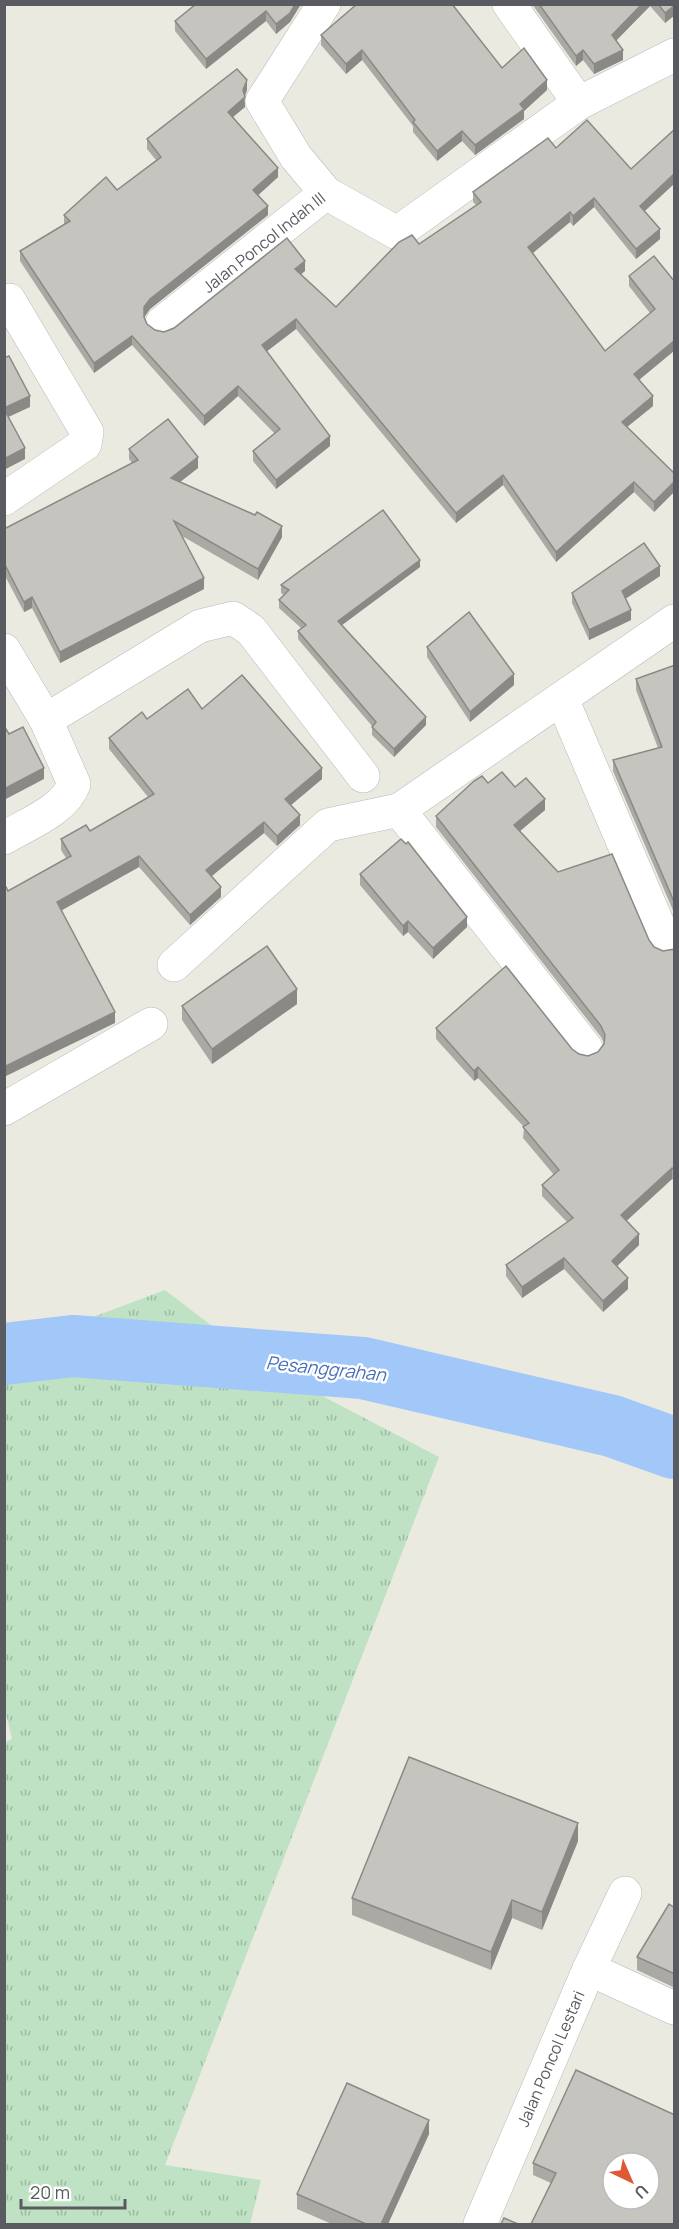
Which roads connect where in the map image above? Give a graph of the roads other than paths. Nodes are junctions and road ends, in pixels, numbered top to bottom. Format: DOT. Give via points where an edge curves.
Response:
graph roads {
  1 [pos="324,4"];
  2 [pos="509,4"];
  3 [pos="675,55"];
  4 [pos="579,103"];
  5 [pos="326,193"];
  6 [pos="9,300"];
  7 [pos="162,323"];
  8 [pos="4,499"];
  9 [pos="675,621"];
  10 [pos="4,650"];
  11 [pos="562,699"];
  12 [pos="46,720"];
  13 [pos="363,776"];
  14 [pos="399,810"];
  15 [pos="4,838"];
  16 [pos="666,944"];
  17 [pos="174,965"];
  18 [pos="150,1024"];
  19 [pos="586,1048"];
  20 [pos="4,1110"];
  21 [pos="625,1893"];
  22 [pos="589,1969"];
  23 [pos="675,2008"];
  24 [pos="480,2224"];
  1 -- 5 [label="street" via="262,101 296,157"];
  2 -- 4 [label="street"];
  3 -- 4 [label="street, Jalan Poncol Indah III"];
  4 -- 5 [label="street, Jalan Poncol Indah III" via="397,233"];
  5 -- 7 [label="street, Jalan Poncol Indah III"];
  6 -- 8 [label="street" via="87,432 85,444"];
  9 -- 11 [label="street"];
  10 -- 12 [label="street"];
  11 -- 14 [label="street"];
  11 -- 16 [label="street"];
  12 -- 13 [label="street" via="200,626 232,618 250,630"];
  12 -- 15 [label="street" via="74,784 70,795"];
  14 -- 17 [label="street" via="328,825"];
  14 -- 19 [label="street"];
  18 -- 20 [label="street"];
  21 -- 22 [label="street, Jalan Poncol Lestari"];
  22 -- 23 [label="street"];
  22 -- 24 [label="street, Jalan Poncol Lestari"];
}
